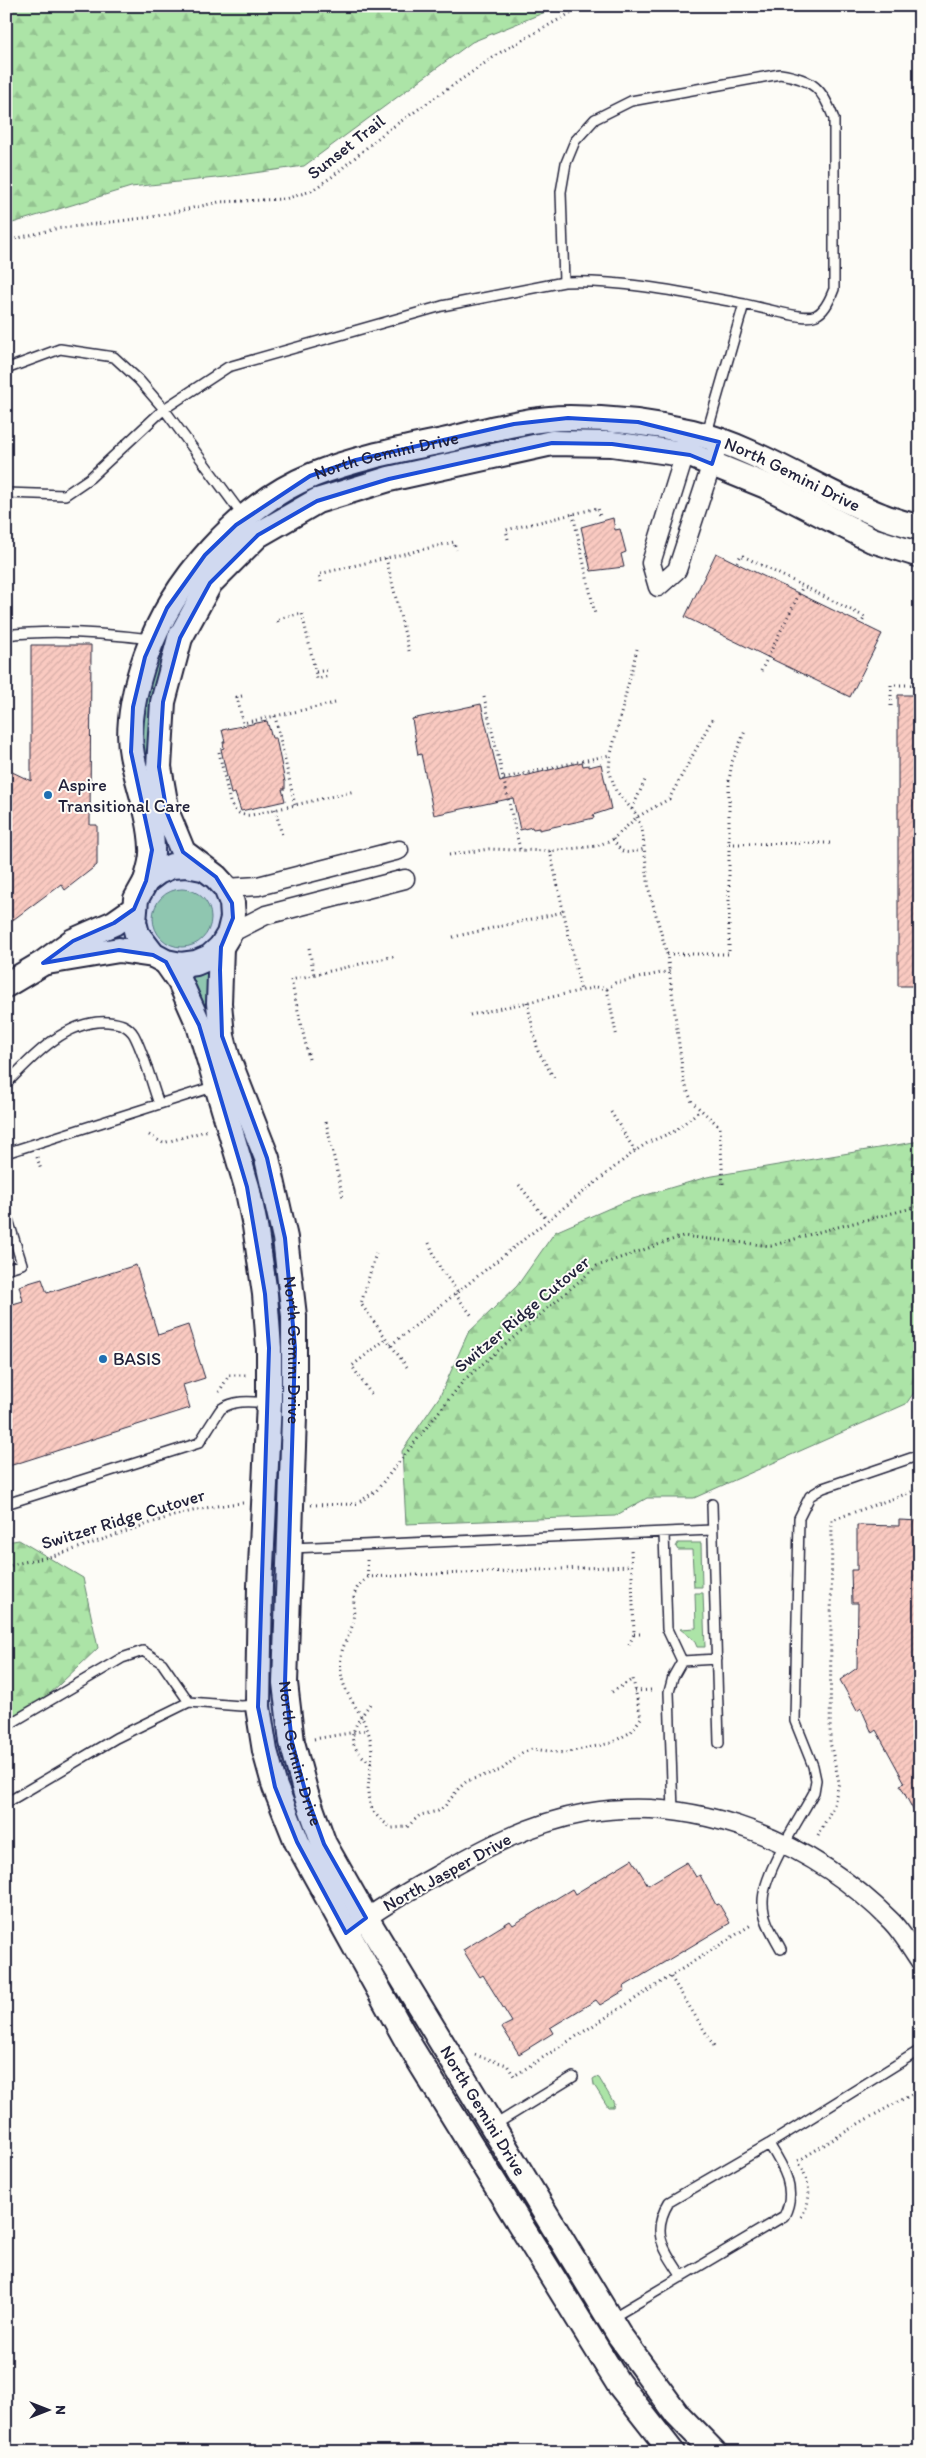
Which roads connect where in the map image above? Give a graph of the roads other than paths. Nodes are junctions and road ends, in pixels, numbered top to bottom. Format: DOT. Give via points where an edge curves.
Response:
graph roads {
  1 [pos="564,282"];
  2 [pos="744,304"];
  3 [pos="6,369"];
  4 [pos="164,409"];
  5 [pos="706,437"];
  6 [pos="684,454"];
  7 [pos="712,464"];
  8 [pos="6,493"];
  9 [pos="252,526"];
  10 [pos="920,528"];
  11 [pos="920,555"];
  12 [pos="6,635"];
  13 [pos="153,639"];
  14 [pos="399,850"];
  15 [pos="202,868"];
  16 [pos="405,880"];
  17 [pos="146,881"];
  18 [pos="226,888"];
  19 [pos="134,909"];
  20 [pos="225,940"];
  21 [pos="160,958"];
  22 [pos="43,963"];
  23 [pos="6,984"];
  24 [pos="6,1084"];
  25 [pos="217,1086"];
  26 [pos="159,1104"];
  27 [pos="6,1153"];
  28 [pos="6,1213"];
  29 [pos="6,1269"];
  30 [pos="268,1404"];
  31 [pos="920,1455"];
  32 [pos="6,1504"];
  33 [pos="712,1504"];
  34 [pos="712,1530"];
  35 [pos="664,1533"];
  36 [pos="288,1548"];
  37 [pos="717,1659"];
  38 [pos="682,1661"];
  39 [pos="189,1702"];
  40 [pos="258,1705"];
  41 [pos="6,1726"];
  42 [pos="719,1743"];
  43 [pos="6,1803"];
  44 [pos="673,1812"];
  45 [pos="786,1844"];
  46 [pos="366,1918"];
  47 [pos="346,1933"];
  48 [pos="781,1949"];
  49 [pos="920,1961"];
  50 [pos="920,2050"];
  51 [pos="573,2077"];
  52 [pos="492,2126"];
  53 [pos="769,2144"];
  54 [pos="682,2277"];
  55 [pos="610,2320"];
  56 [pos="672,2452"];
  57 [pos="714,2452"];
  1 -- 2 [label="lane" via="597,280"];
  1 -- 2 [label="lane" via="561,192 566,164 575,141 595,119 631,101 780,74 799,77 813,84 826,99 834,119 834,288 828,305 806,319"];
  1 -- 4 [label="lane" via="442,306 228,367"];
  2 -- 5 [label="lane"];
  3 -- 4 [label="lane" via="60,349 114,357"];
  4 -- 8 [label="lane" via="90,478 65,495"];
  4 -- 9 [label="lane"];
  5 -- 6 [label="street"];
  5 -- 7 [label="street"];
  5 -- 9 [label="street, North Gemini Drive" via="638,422 568,418 514,424 356,460 310,476 268,501"];
  5 -- 10 [label="street, North Gemini Drive" via="763,459 882,516"];
  6 -- 7 [label="street, North Gemini Drive"];
  6 -- 7 [label="street" via="651,563 658,587 677,570"];
  6 -- 9 [label="street, North Gemini Drive" via="612,444 552,443 389,478"];
  7 -- 11 [label="street, North Gemini Drive" via="766,486 872,540"];
  9 -- 13 [label="street, North Gemini Drive" via="205,555 167,608"];
  9 -- 15 [label="street, North Gemini Drive" via="210,583 180,638 163,702 159,767 167,813 183,852"];
  12 -- 13 [label="lane" via="82,632"];
  13 -- 17 [label="street, North Gemini Drive" via="132,707 131,752 148,815 152,850"];
  14 -- 18 [label="street" via="258,886"];
  15 -- 17 [label="street" via="172,866"];
  15 -- 18 [label="street, North Gemini Drive"];
  16 -- 20 [label="street" via="266,915"];
  17 -- 19 [label="street, North Gemini Drive"];
  18 -- 20 [label="street, North Gemini Drive" via="233,918"];
  19 -- 21 [label="street, North Gemini Drive" via="137,934"];
  19 -- 22 [label="street" via="114,923 73,941"];
  20 -- 21 [label="street" via="210,957 196,963 181,965"];
  20 -- 36 [label="street, North Gemini Drive" via="219,1003 222,1036 267,1158 290,1277 295,1358"];
  21 -- 22 [label="street" via="119,950"];
  21 -- 25 [label="street, North Gemini Drive" via="180,982 199,1025"];
  22 -- 23 [label="street"];
  24 -- 26 [label="lane" via="63,1034 94,1021 121,1023 133,1034"];
  25 -- 26 [label="lane"];
  25 -- 30 [label="street, North Gemini Drive" via="255,1226 265,1294"];
  26 -- 27 [label="lane"];
  28 -- 29 [label="lane" via="22,1264"];
  30 -- 32 [label="lane" via="238,1402 220,1410 199,1443"];
  30 -- 40 [label="street, North Gemini Drive"];
  31 -- 45 [label="lane" via="823,1488 810,1496 799,1518 795,1721 816,1780 814,1792"];
  33 -- 34 [label="lane"];
  34 -- 35 [label="lane"];
  34 -- 37 [label="lane"];
  35 -- 36 [label="lane"];
  35 -- 38 [label="lane" via="667,1629"];
  36 -- 46 [label="street, North Gemini Drive" via="285,1683 292,1742 324,1844"];
  37 -- 38 [label="lane"];
  37 -- 42 [label="lane"];
  38 -- 44 [label="lane" via="669,1692"];
  39 -- 40 [label="lane"];
  39 -- 41 [label="lane" via="162,1663 143,1651 122,1658"];
  39 -- 43 [label="lane" via="116,1738"];
  40 -- 47 [label="street, North Gemini Drive" via="265,1751 276,1787 298,1842"];
  44 -- 45 [label="street, North Jasper Drive" via="722,1820"];
  44 -- 46 [label="street, North Jasper Drive" via="640,1809 586,1813 538,1825 490,1844"];
  45 -- 48 [label="lane" via="771,1871 763,1897 766,1921"];
  45 -- 49 [label="street, North Jasper Drive" via="857,1889 893,1923"];
  46 -- 47 [label="street, North Jasper Drive"];
  46 -- 52 [label="street, North Gemini Drive"];
  47 -- 56 [label="street, North Gemini Drive" via="410,2046 618,2383"];
  50 -- 53 [label="lane"];
  51 -- 52 [label="lane"];
  52 -- 55 [label="street, North Gemini Drive"];
  53 -- 54 [label="lane" via="783,2166 790,2192 784,2216"];
  53 -- 54 [label="lane" via="669,2202 660,2217 659,2235"];
  54 -- 55 [label="lane"];
  55 -- 57 [label="street, North Gemini Drive" via="677,2414"];
}
